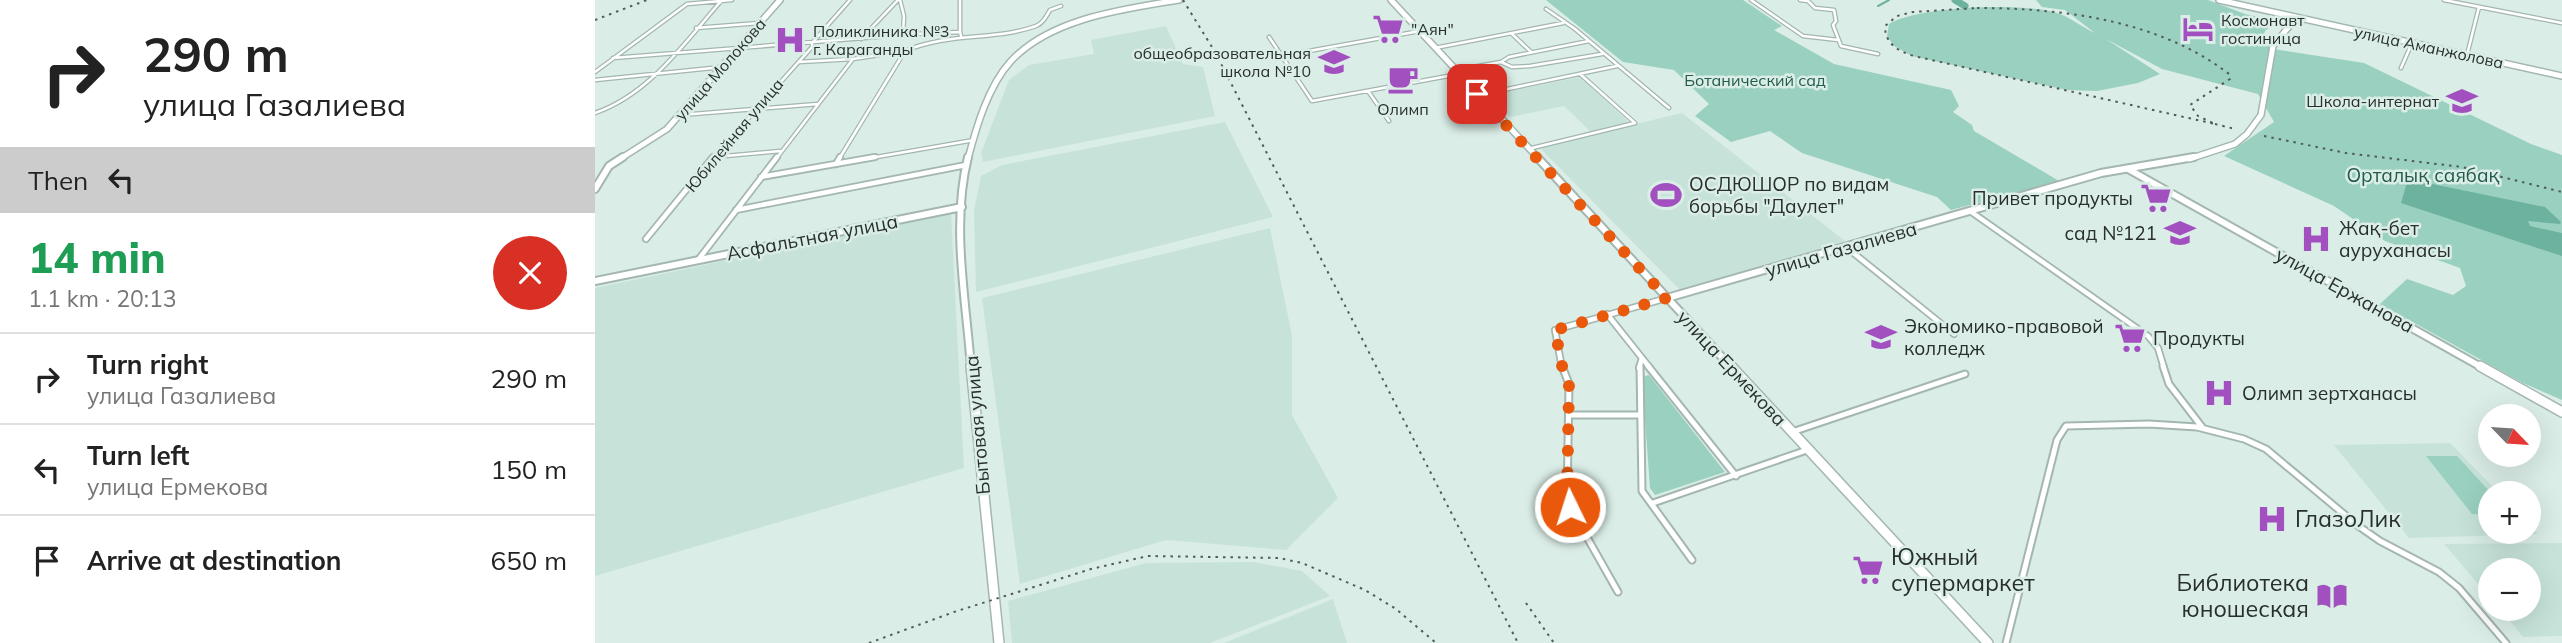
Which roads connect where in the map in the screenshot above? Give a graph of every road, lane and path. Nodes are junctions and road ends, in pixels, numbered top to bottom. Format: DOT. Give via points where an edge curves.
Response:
graph roads {
  1 [pos="722,0"];
  2 [pos="733,0"];
  3 [pos="780,0"];
  4 [pos="850,0"];
  5 [pos="899,0"];
  6 [pos="960,0"];
  7 [pos="1179,0"];
  8 [pos="1391,0"];
  9 [pos="1751,0"];
  10 [pos="1800,0"];
  11 [pos="2219,0"];
  12 [pos="2444,0"];
  13 [pos="1061,6"];
  14 [pos="2479,7"];
  15 [pos="1546,9"];
  16 [pos="2276,13"];
  17 [pos="2293,20"];
  18 [pos="760,23"];
  19 [pos="1563,23"];
  20 [pos="2562,23"];
  21 [pos="696,29"];
  22 [pos="1420,31"];
  23 [pos="1512,33"];
  24 [pos="961,34"];
  25 [pos="903,35"];
  26 [pos="1269,37"];
  27 [pos="861,39"];
  28 [pos="1838,40"];
  29 [pos="1589,41"];
  30 [pos="812,43"];
  31 [pos="2412,43"];
  32 [pos="1435,48"];
  33 [pos="739,49"];
  34 [pos="905,51"];
  35 [pos="1532,52"];
  36 [pos="673,54"];
  37 [pos="1603,54"];
  38 [pos="1878,54"];
  39 [pos="1281,55"];
  40 [pos="2467,55"];
  41 [pos="613,58"];
  42 [pos="853,59"];
  43 [pos="796,62"];
  44 [pos="1501,62"];
  45 [pos="1617,66"];
  46 [pos="723,67"];
  47 [pos="2401,68"];
  48 [pos="595,72"];
  49 [pos="1457,72"];
  50 [pos="1580,74"];
  51 [pos="654,76"];
  52 [pos="2562,76"];
  53 [pos="595,80"];
  54 [pos="1369,91"];
  55 [pos="1478,95"];
  56 [pos="818,104"];
  57 [pos="756,108"];
  58 [pos="1669,108"];
  59 [pos="595,113"];
  60 [pos="681,115"];
  61 [pos="1389,121"];
  62 [pos="974,140"];
  63 [pos="1528,149"];
  64 [pos="781,151"];
  65 [pos="714,157"];
  66 [pos="837,164"];
  67 [pos="966,165"];
  68 [pos="2147,167"];
  69 [pos="2127,169"];
  70 [pos="761,177"];
  71 [pos="2142,177"];
  72 [pos="595,189"];
  73 [pos="962,206"];
  74 [pos="736,210"];
  75 [pos="1969,211"];
  76 [pos="646,239"];
  77 [pos="1846,247"];
  78 [pos="698,260"];
  79 [pos="595,281"];
  80 [pos="1667,298"];
  81 [pos="1607,314"];
  82 [pos="1954,334"];
  83 [pos="1641,358"];
  84 [pos="1965,374"];
  85 [pos="2562,412"];
  86 [pos="1569,415"];
  87 [pos="1640,415"];
  88 [pos="2202,427"];
  89 [pos="1792,432"];
  90 [pos="1809,450"];
  91 [pos="1736,476"];
  92 [pos="1653,503"];
  93 [pos="1692,560"];
  94 [pos="1618,592"];
  95 [pos="999,643"];
  96 [pos="1988,643"];
  97 [pos="2006,643"];
  98 [pos="2506,643"];
  1 -- 2 [label="street"];
  1 -- 21 [label="street"];
  1 -- 41 [label="street" via="687,4"];
  3 -- 18 [label="main road, улица Молокова"];
  4 -- 30 [label="street, Юбилейная улица"];
  5 -- 25 [label="street"];
  5 -- 27 [label="street"];
  6 -- 24 [label="street"];
  7 -- 62 [label="main road" via="1093,18 1026,48 1001,75"];
  8 -- 22 [label="main road, улица Ермекова"];
  9 -- 28 [label="street" via="1803,36"];
  10 -- 28 [label="street" via="1834,10"];
  11 -- 16 [label="main road"];
  12 -- 14 [label="street"];
  13 -- 24 [label="street" via="1050,10 1037,26"];
  14 -- 20 [label="street"];
  14 -- 40 [label="street"];
  15 -- 19 [label="street"];
  16 -- 17 [label="main road"];
  16 -- 17 [label="main road, улица Аманжолова"];
  17 -- 31 [label="main road, улица Аманжолова"];
  17 -- 68 [label="main road, улица Газалиева" via="2274,42 2261,115 2247,134 2218,151"];
  18 -- 21 [label="street"];
  18 -- 33 [label="main road, улица Молокова"];
  19 -- 23 [label="street"];
  19 -- 29 [label="street"];
  21 -- 36 [label="street"];
  22 -- 32 [label="main road, улица Ермекова"];
  22 -- 39 [label="street"];
  23 -- 32 [label="street"];
  23 -- 35 [label="street"];
  24 -- 25 [label="street"];
  24 -- 34 [label="street"];
  25 -- 27 [label="street"];
  26 -- 39 [label="street"];
  27 -- 30 [label="street"];
  28 -- 38 [label="street" via="1843,47"];
  29 -- 35 [label="street"];
  29 -- 37 [label="street"];
  30 -- 33 [label="street"];
  30 -- 43 [label="street, Юбилейная улица"];
  31 -- 40 [label="main road, улица Аманжолова"];
  31 -- 47 [label="street"];
  32 -- 49 [label="main road, улица Ермекова"];
  33 -- 36 [label="street"];
  33 -- 46 [label="main road, улица Молокова"];
  34 -- 42 [label="street"];
  34 -- 66 [label="street"];
  35 -- 44 [label="street"];
  36 -- 41 [label="street"];
  36 -- 51 [label="street"];
  37 -- 44 [label="street" via="1530,66"];
  37 -- 45 [label="street"];
  39 -- 54 [label="street" via="1311,100"];
  40 -- 52 [label="main road, улица Аманжолова"];
  41 -- 48 [label="street"];
  42 -- 43 [label="street"];
  42 -- 56 [label="street"];
  43 -- 57 [label="street, Юбилейная улица"];
  44 -- 49 [label="street"];
  45 -- 50 [label="street"];
  45 -- 58 [label="street"];
  46 -- 51 [label="street"];
  46 -- 60 [label="main road, улица Молокова"];
  49 -- 54 [label="street"];
  49 -- 55 [label="main road, улица Ермекова"];
  50 -- 55 [label="street"];
  50 -- 63 [label="street" via="1635,123"];
  51 -- 53 [label="street"];
  51 -- 59 [label="street" via="619,105"];
  54 -- 61 [label="street"];
  55 -- 63 [label="main road, улица Ермекова"];
  56 -- 57 [label="street"];
  56 -- 64 [label="street"];
  57 -- 60 [label="street"];
  57 -- 65 [label="street, Юбилейная улица"];
  60 -- 72 [label="main road, улица Молокова" via="655,138 609,166"];
  62 -- 66 [label="street"];
  62 -- 67 [label="main road"];
  63 -- 80 [label="main road, улица Ермекова"];
  64 -- 65 [label="street"];
  64 -- 70 [label="street"];
  65 -- 76 [label="street, Юбилейная улица"];
  66 -- 70 [label="street"];
  67 -- 73 [label="main road"];
  67 -- 74 [label="street"];
  68 -- 69 [label="main road, улица Газалиева"];
  68 -- 71 [label="main road"];
  69 -- 71 [label="main road, улица Ержанова"];
  69 -- 75 [label="main road, улица Газалиева"];
  70 -- 74 [label="street"];
  71 -- 85 [label="main road, улица Ержанова"];
  73 -- 78 [label="main road, Асфальтная улица"];
  73 -- 95 [label="main road, Бытовая улица" via="972,374"];
  74 -- 78 [label="street"];
  75 -- 77 [label="main road, улица Газалиева"];
  75 -- 88 [label="street" via="2148,336 2158,348 2169,384"];
  77 -- 80 [label="main road, улица Газалиева"];
  77 -- 82 [label="street"];
  78 -- 79 [label="main road, Асфальтная улица"];
  80 -- 81 [label="street, улица Газалиева"];
  80 -- 89 [label="main road, улица Ермекова"];
  81 -- 83 [label="street"];
  81 -- 86 [label="street, улица Газалиева" via="1555,330 1569,384"];
  83 -- 87 [label="street"];
  83 -- 91 [label="street"];
  84 -- 89 [label="street"];
  86 -- 87 [label="street"];
  86 -- 94 [label="street" via="1567,502"];
  87 -- 92 [label="street" via="1643,491"];
  88 -- 97 [label="street" via="2076,424 2060,431"];
  88 -- 98 [label="street" via="2234,434 2266,449 2357,525 2439,572"];
  89 -- 90 [label="main road, улица Ермекова"];
  90 -- 91 [label="street"];
  90 -- 96 [label="main road, улица Ермекова"];
  91 -- 92 [label="street"];
  92 -- 93 [label="street"];
}
